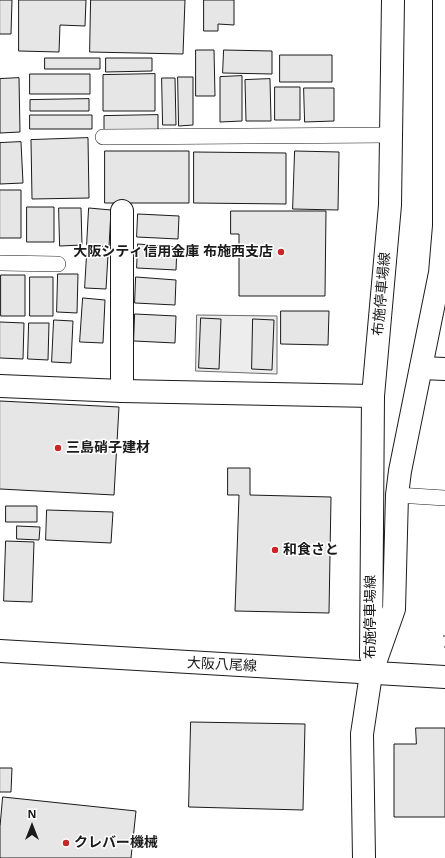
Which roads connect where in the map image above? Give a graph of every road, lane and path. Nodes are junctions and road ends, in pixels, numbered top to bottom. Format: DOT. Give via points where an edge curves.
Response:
graph roads {
  1 [pos="393,0"];
  2 [pos="444,0"];
  3 [pos="391,135"];
  4 [pos="103,137"];
  5 [pos="122,211"];
  6 [pos="444,226"];
  7 [pos="0,263"];
  8 [pos="58,264"];
  9 [pos="421,368"];
  10 [pos="445,370"];
  11 [pos="0,386"];
  12 [pos="122,391"];
  13 [pos="373,396"];
  14 [pos="397,495"];
  15 [pos="445,498"];
  16 [pos="0,651"];
  17 [pos="371,674"];
  18 [pos="445,677"];
  19 [pos="364,858"];
  1 -- 3 [label="main road, 布施停車場線"];
  2 -- 6 [label="main road, 布施停車場線"];
  3 -- 4 [label="lane"];
  3 -- 13 [label="main road, 布施停車場線" via="390,205"];
  5 -- 12 [label="main road"];
  6 -- 9 [label="main road, 布施停車場線" via="440,273"];
  7 -- 8 [label="lane"];
  9 -- 10 [label="main road"];
  9 -- 14 [label="main road, 布施停車場線"];
  11 -- 12 [label="main road"];
  12 -- 13 [label="main road"];
  13 -- 17 [label="main road, 布施停車場線"];
  14 -- 15 [label="lane"];
  14 -- 17 [label="main road, 布施停車場線" via="394,609"];
  16 -- 17 [label="main road, 大阪八尾線"];
  17 -- 18 [label="main road, 大阪八尾線"];
  17 -- 19 [label="main road" via="362,734"];
}
